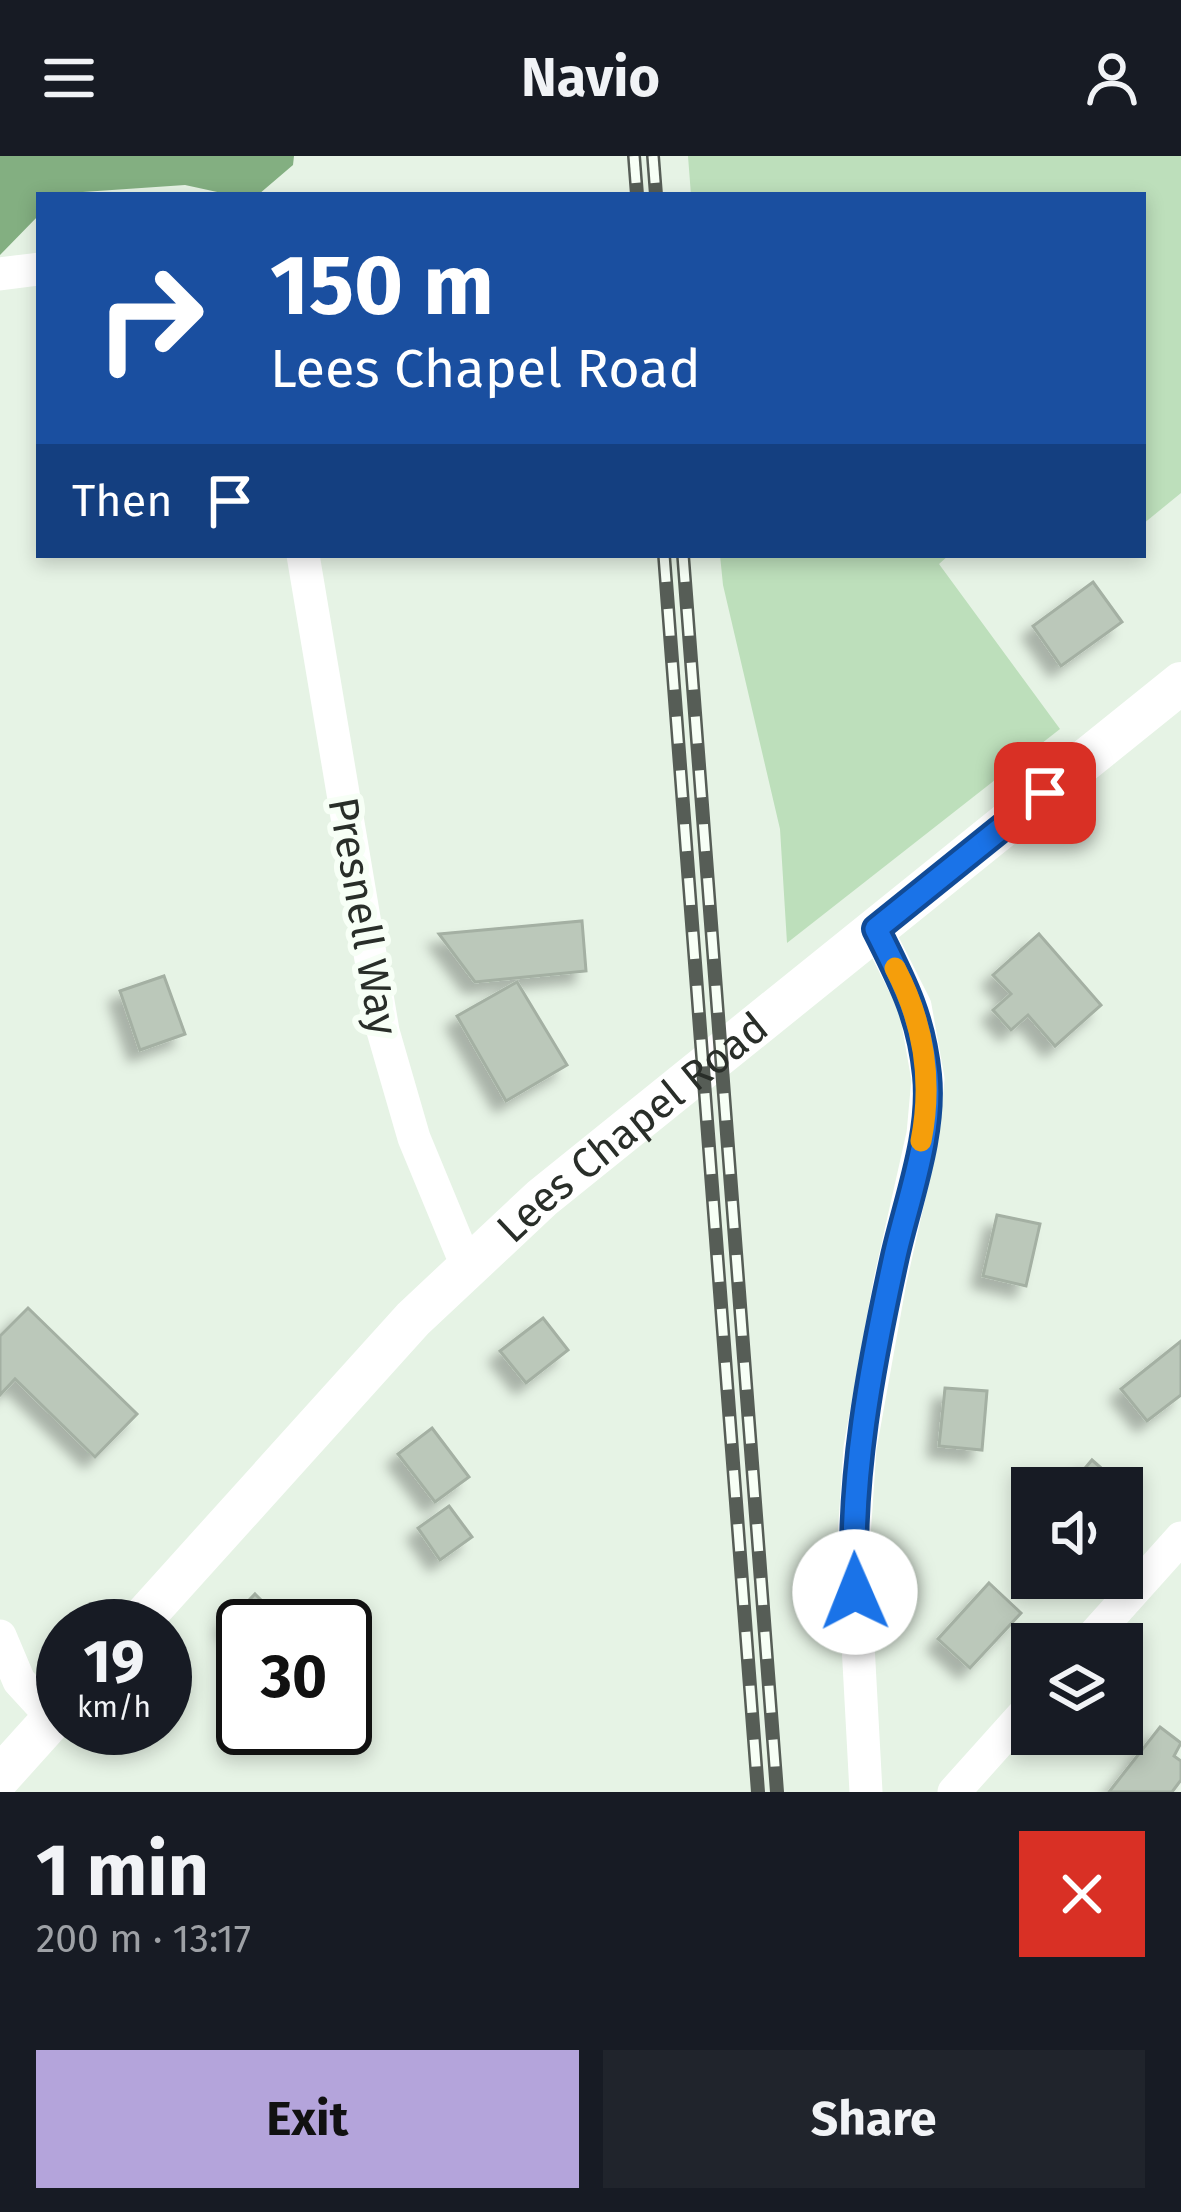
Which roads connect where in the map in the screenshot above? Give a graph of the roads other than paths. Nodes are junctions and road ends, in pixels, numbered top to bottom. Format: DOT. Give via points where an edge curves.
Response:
graph roads {
  1 [pos="36,269"];
  2 [pos="0,274"];
  3 [pos="304,558"];
  4 [pos="1181,683"];
  5 [pos="876,929"];
  6 [pos="467,1266"];
  7 [pos="1181,1538"];
  8 [pos="160,1599"];
  9 [pos="1105,1623"];
  10 [pos="2,1644"];
  11 [pos="36,1695"];
  12 [pos="1011,1728"];
  13 [pos="36,1737"];
  14 [pos="0,1777"];
  15 [pos="866,1792"];
  16 [pos="954,1792"];
  1 -- 2 [label="street"];
  3 -- 6 [label="street, Presnell Way" via="383,1031 414,1138"];
  4 -- 5 [label="main road, Lees Chapel Road"];
  5 -- 6 [label="main road, Lees Chapel Road"];
  5 -- 15 [label="street" via="915,1006 928,1079 860,1448 853,1552"];
  6 -- 8 [label="main road, Lees Chapel Road"];
  7 -- 9 [label="street"];
  10 -- 11 [label="street" via="19,1681"];
  12 -- 16 [label="street"];
  13 -- 14 [label="main road"];
}
